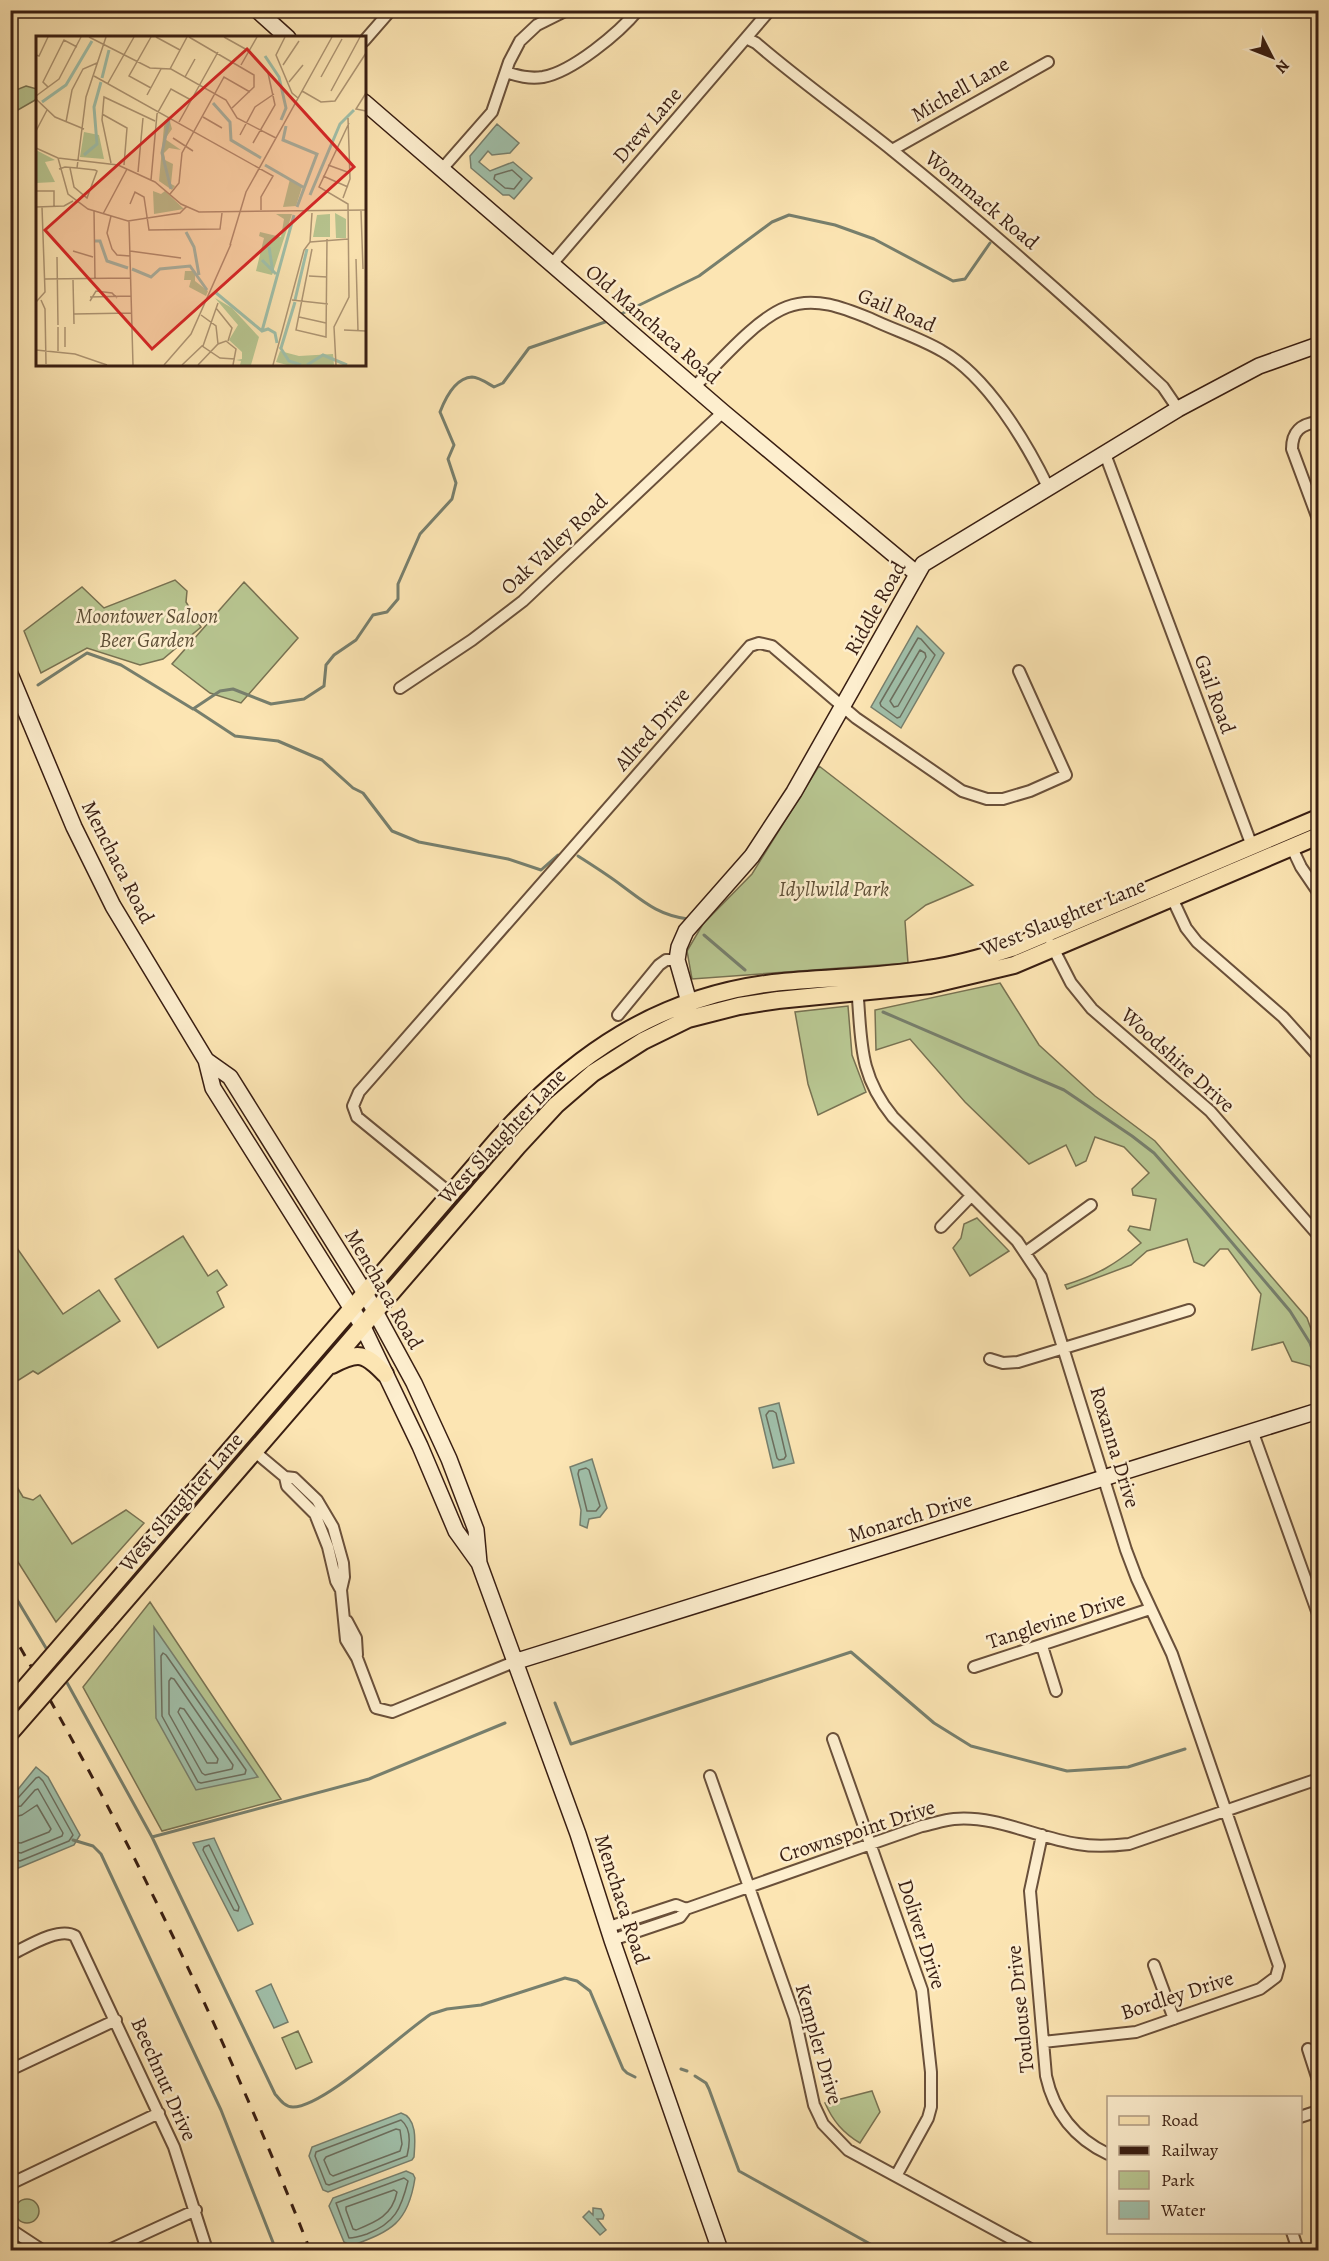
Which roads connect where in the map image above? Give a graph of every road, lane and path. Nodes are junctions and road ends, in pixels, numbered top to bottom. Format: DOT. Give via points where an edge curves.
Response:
graph roads {
  1 [pos="257,10"];
  2 [pos="391,10"];
  3 [pos="567,10"];
  4 [pos="639,10"];
  5 [pos="770,10"];
  6 [pos="286,36"];
  7 [pos="746,38"];
  8 [pos="366,39"];
  9 [pos="1048,62"];
  10 [pos="506,72"];
  11 [pos="366,104"];
  12 [pos="892,150"];
  13 [pos="442,170"];
  14 [pos="552,264"];
  15 [pos="1318,345"];
  16 [pos="694,387"];
  17 [pos="1178,409"];
  18 [pos="723,412"];
  19 [pos="1318,422"];
  20 [pos="1105,454"];
  21 [pos="1048,487"];
  22 [pos="1318,519"];
  23 [pos="916,573"];
  24 [pos="1019,670"];
  25 [pos="10,674"];
  26 [pos="400,688"];
  27 [pos="843,707"];
  28 [pos="1318,818"];
  29 [pos="1318,836"];
  30 [pos="1252,846"];
  31 [pos="1292,848"];
  32 [pos="1318,892"];
  33 [pos="1172,898"];
  34 [pos="1050,942"];
  35 [pos="677,960"];
  36 [pos="856,985"];
  37 [pos="688,1011"];
  38 [pos="618,1015"];
  39 [pos="1318,1056"];
  40 [pos="206,1060"];
  41 [pos="522,1113"];
  42 [pos="518,1146"];
  43 [pos="450,1194"];
  44 [pos="971,1196"];
  45 [pos="1091,1204"];
  46 [pos="940,1227"];
  47 [pos="1318,1235"];
  48 [pos="1026,1252"];
  49 [pos="365,1293"];
  50 [pos="352,1308"];
  51 [pos="1189,1310"];
  52 [pos="375,1311"];
  53 [pos="362,1325"];
  54 [pos="1064,1349"];
  55 [pos="990,1359"];
  56 [pos="326,1368"];
  57 [pos="385,1374"];
  58 [pos="1318,1411"];
  59 [pos="1253,1433"];
  60 [pos="254,1451"];
  61 [pos="1105,1478"];
  62 [pos="479,1563"];
  63 [pos="1150,1609"];
  64 [pos="1318,1614"];
  65 [pos="1042,1646"];
  66 [pos="514,1662"];
  67 [pos="974,1667"];
  68 [pos="1056,1691"];
  69 [pos="10,1706"];
  70 [pos="10,1733"];
  71 [pos="833,1739"];
  72 [pos="710,1776"];
  73 [pos="1318,1779"];
  74 [pos="1226,1811"];
  75 [pos="1042,1835"];
  76 [pos="872,1844"];
  77 [pos="749,1888"];
  78 [pos="610,1934"];
  79 [pos="10,1955"];
  80 [pos="1154,1965"];
  81 [pos="1278,1972"];
  82 [pos="1174,2019"];
  83 [pos="116,2020"];
  84 [pos="1043,2042"];
  85 [pos="1308,2049"];
  86 [pos="10,2070"];
  87 [pos="1318,2080"];
  88 [pos="1318,2111"];
  89 [pos="159,2113"];
  90 [pos="1302,2116"];
  91 [pos="1107,2153"];
  92 [pos="896,2176"];
  93 [pos="10,2184"];
  94 [pos="196,2210"];
  95 [pos="10,2229"];
  96 [pos="1293,2234"];
  97 [pos="42,2250"];
  98 [pos="109,2250"];
  99 [pos="207,2250"];
  100 [pos="720,2250"];
  101 [pos="1032,2250"];
  102 [pos="1298,2250"];
  1 -- 6 [label="street"];
  2 -- 8 [label="street"];
  3 -- 10 [label="street" via="543,21 520,41"];
  4 -- 10 [label="street" via="616,34 560,72 533,78"];
  5 -- 7 [label="street, Drew Lane"];
  7 -- 12 [label="street, Wommack Road"];
  7 -- 14 [label="street, Drew Lane"];
  9 -- 12 [label="street, Michell Lane"];
  10 -- 13 [label="street" via="492,112"];
  11 -- 13 [label="street, Old Manchaca Road"];
  12 -- 17 [label="street, Wommack Road" via="1087,316 1163,387"];
  13 -- 14 [label="street, Old Manchaca Road"];
  14 -- 16 [label="street, Old Manchaca Road"];
  15 -- 17 [label="street, Riddle Road" via="1259,366"];
  16 -- 18 [label="street, Old Manchaca Road"];
  16 -- 21 [label="street, Gail Road" via="777,311 813,302 839,307 931,345 967,369 1009,421"];
  17 -- 20 [label="street, Riddle Road"];
  18 -- 23 [label="street, Old Manchaca Road"];
  18 -- 26 [label="street, Oak Valley Road" via="516,606"];
  19 -- 22 [label="street" via="1301,426 1294,433 1293,449"];
  20 -- 21 [label="street, Riddle Road"];
  20 -- 30 [label="street, Gail Road"];
  21 -- 23 [label="street, Riddle Road" via="932,558"];
  23 -- 27 [label="street, Riddle Road"];
  24 -- 27 [label="street, Allred Drive" via="1066,775 1003,799 987,799 962,791"];
  25 -- 40 [label="street, Menchaca Road" via="74,827 113,906"];
  27 -- 35 [label="street, Riddle Road" via="752,856 686,931"];
  27 -- 43 [label="street, Allred Drive" via="772,646 750,646 359,1092 353,1106 357,1117"];
  28 -- 30 [label="main road, West Slaughter Lane"];
  29 -- 31 [label="main road, West Slaughter Lane"];
  30 -- 34 [label="main road, West Slaughter Lane"];
  31 -- 32 [label="street"];
  31 -- 33 [label="main road, West Slaughter Lane"];
  33 -- 34 [label="main road, West Slaughter Lane"];
  33 -- 39 [label="street" via="1197,942 1283,1017"];
  34 -- 36 [label="main road, West Slaughter Lane" via="1014,965 974,976 930,985"];
  34 -- 47 [label="street, Woodshire Drive" via="1071,983 1092,1009 1205,1106"];
  35 -- 37 [label="street"];
  35 -- 38 [label="street" via="659,965"];
  36 -- 37 [label="main road, West Slaughter Lane"];
  36 -- 44 [label="street, Roxanna Drive" via="862,1051 873,1089 893,1116"];
  37 -- 41 [label="main road, West Slaughter Lane" via="630,1028 587,1055 541,1092"];
  37 -- 42 [label="main road, West Slaughter Lane" via="592,1073"];
  40 -- 49 [label="street, Menchaca Road" via="230,1077"];
  40 -- 50 [label="street, Menchaca Road" via="213,1088"];
  41 -- 42 [label="main road" via="515,1136"];
  41 -- 43 [label="main road, West Slaughter Lane"];
  42 -- 52 [label="main road, West Slaughter Lane"];
  43 -- 49 [label="main road, West Slaughter Lane"];
  44 -- 46 [label="street"];
  44 -- 48 [label="street, Roxanna Drive"];
  45 -- 48 [label="street"];
  48 -- 54 [label="street, Roxanna Drive" via="1041,1277"];
  49 -- 50 [label="main road, West Slaughter Lane"];
  49 -- 52 [label="street, Menchaca Road"];
  50 -- 53 [label="street, Menchaca Road"];
  50 -- 69 [label="main road, West Slaughter Lane, bridge"];
  51 -- 54 [label="street"];
  52 -- 53 [label="main road, West Slaughter Lane"];
  52 -- 62 [label="street, Menchaca Road" via="449,1459 476,1530"];
  53 -- 56 [label="main road, West Slaughter Lane"];
  53 -- 57 [label="street, Menchaca Road"];
  54 -- 55 [label="street" via="1018,1362"];
  54 -- 61 [label="street, Roxanna Drive"];
  56 -- 57 [label="main road" via="356,1356 370,1358"];
  56 -- 60 [label="main road, West Slaughter Lane"];
  57 -- 62 [label="street, Menchaca Road" via="456,1531"];
  58 -- 59 [label="street, Monarch Drive"];
  59 -- 61 [label="street, Monarch Drive"];
  59 -- 64 [label="street"];
  60 -- 66 [label="street" via="285,1478 287,1486 315,1514 341,1590 345,1616 356,1638 357,1658 376,1708 392,1712"];
  60 -- 70 [label="main road, West Slaughter Lane, bridge"];
  61 -- 63 [label="street, Roxanna Drive"];
  61 -- 66 [label="street, Monarch Drive"];
  62 -- 66 [label="street, Menchaca Road"];
  63 -- 65 [label="street, Tanglevine Drive"];
  63 -- 74 [label="street, Roxanna Drive" via="1172,1654"];
  65 -- 67 [label="street, Tanglevine Drive"];
  65 -- 68 [label="street"];
  66 -- 78 [label="street, Menchaca Road"];
  71 -- 76 [label="street, Doliver Drive"];
  72 -- 77 [label="street, Kempler Drive"];
  73 -- 74 [label="street, Crownspoint Drive"];
  74 -- 75 [label="street, Crownspoint Drive" via="1114,1846 1077,1844"];
  74 -- 81 [label="street, Roxanna Drive" via="1278,1960"];
  75 -- 76 [label="street, Crownspoint Drive" via="987,1821 955,1819"];
  75 -- 84 [label="street, Toulouse Drive" via="1030,1891"];
  76 -- 77 [label="street, Crownspoint Drive"];
  76 -- 92 [label="street, Doliver Drive" via="922,1990 931,2072 928,2118"];
  77 -- 78 [label="street, Crownspoint Drive" via="686,1909 680,1917"];
  77 -- 92 [label="street, Kempler Drive" via="795,2018 818,2115 848,2150"];
  78 -- 100 [label="street, Menchaca Road"];
  79 -- 83 [label="street, Beechnut Drive" via="57,1933 69,1932 79,1943"];
  80 -- 82 [label="street"];
  81 -- 82 [label="street, Bordley Drive" via="1273,1981 1260,1989"];
  82 -- 84 [label="street, Bordley Drive" via="1136,2032"];
  83 -- 86 [label="street"];
  83 -- 89 [label="street, Beechnut Drive"];
  84 -- 91 [label="street, Toulouse Drive" via="1050,2090 1062,2117 1084,2140"];
  85 -- 87 [label="street"];
  88 -- 90 [label="street"];
  89 -- 93 [label="street"];
  89 -- 94 [label="street, Beechnut Drive"];
  92 -- 101 [label="street, Kempler Drive"];
  94 -- 98 [label="street"];
  94 -- 99 [label="street, Beechnut Drive"];
  95 -- 97 [label="street"];
  96 -- 102 [label="street"];
}
